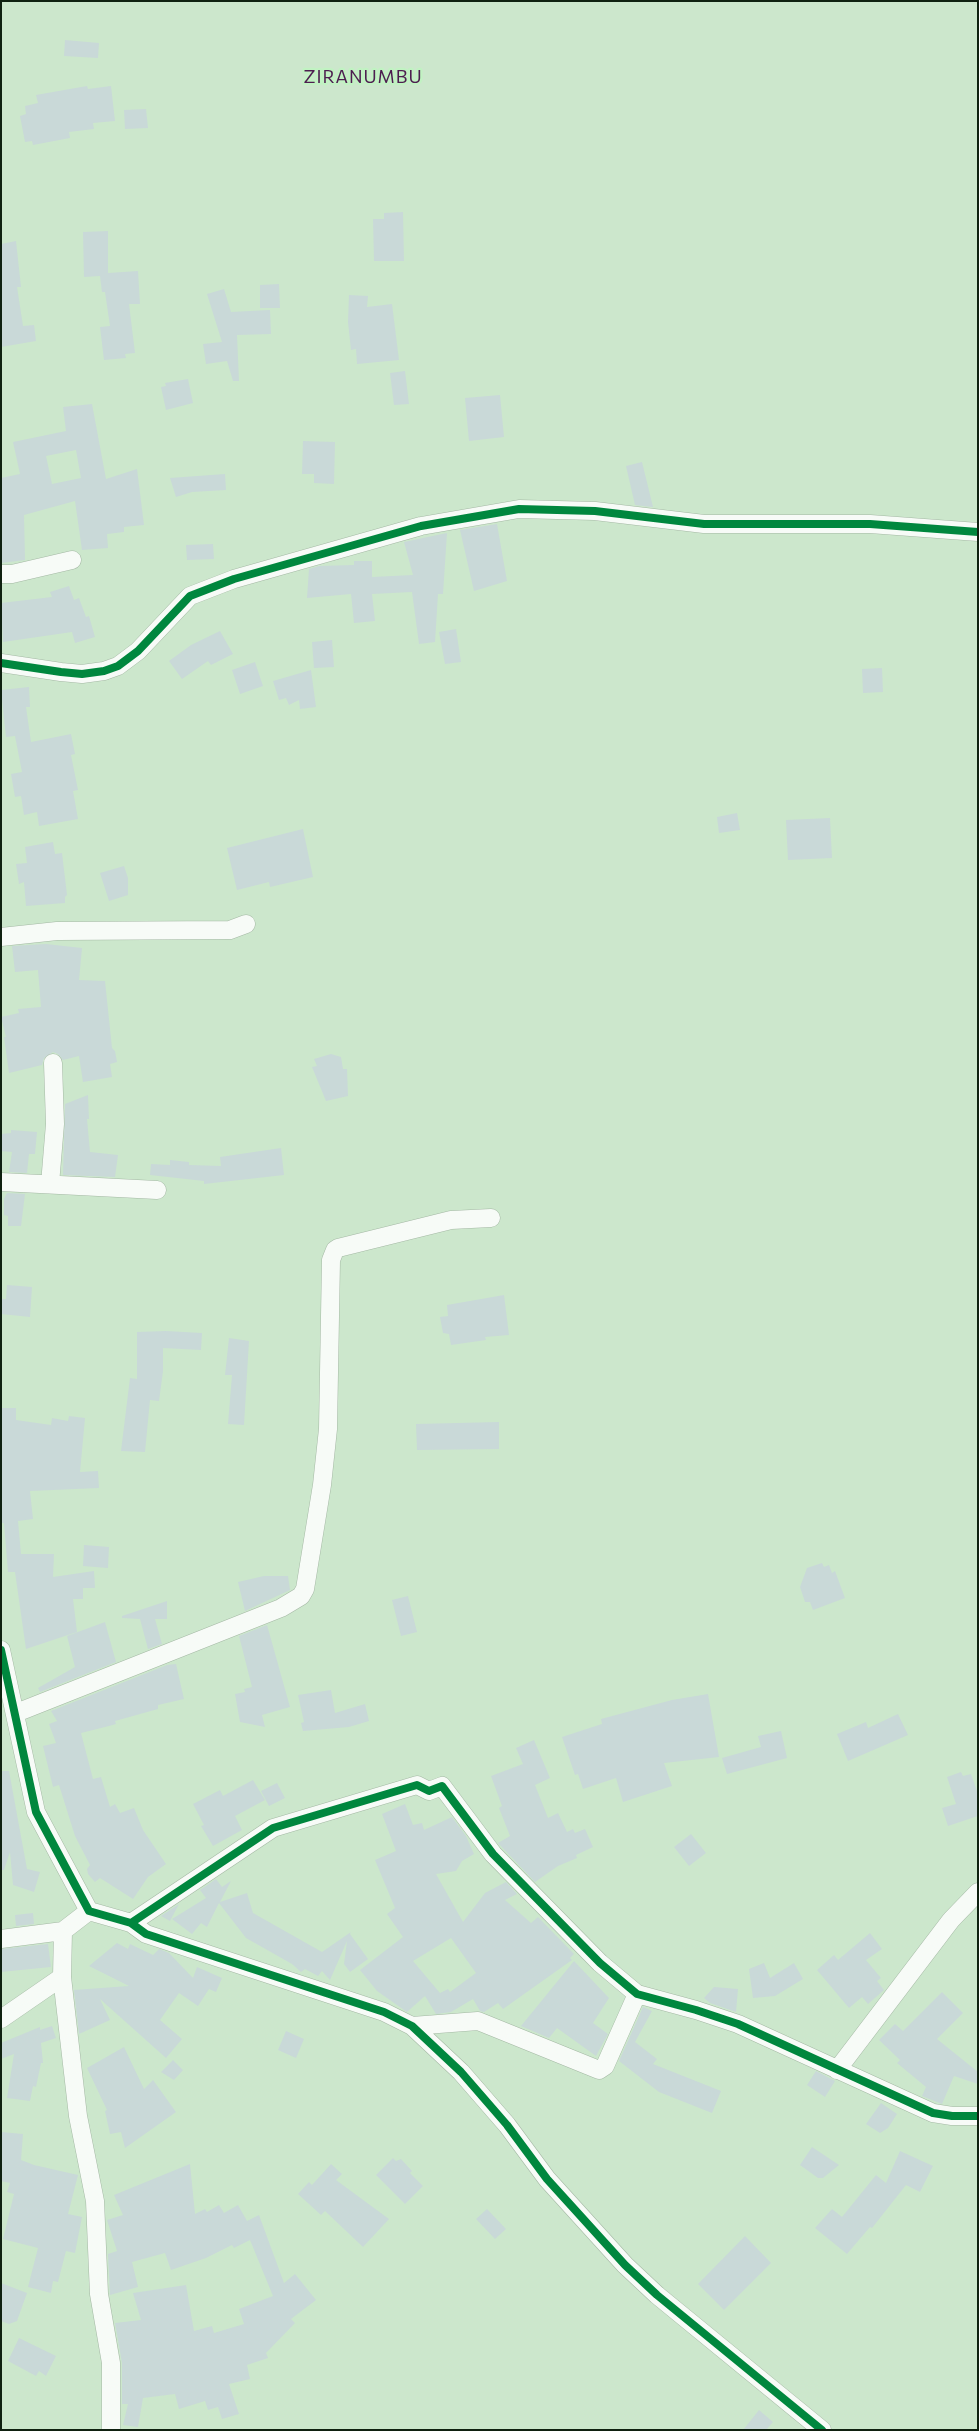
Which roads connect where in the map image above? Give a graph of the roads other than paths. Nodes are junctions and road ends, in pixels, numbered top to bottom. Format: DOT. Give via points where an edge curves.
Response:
graph roads {
  1 [pos="978,532"];
  2 [pos="72,560"];
  3 [pos="1,574"];
  4 [pos="1,663"];
  5 [pos="246,924"];
  6 [pos="1,936"];
  7 [pos="53,1062"];
  8 [pos="1,1182"];
  9 [pos="50,1184"];
  10 [pos="158,1190"];
  11 [pos="491,1218"];
  12 [pos="1,1650"];
  13 [pos="16,1713"];
  14 [pos="978,1892"];
  15 [pos="89,1911"];
  16 [pos="131,1923"];
  17 [pos="63,1931"];
  18 [pos="1,1939"];
  19 [pos="62,1977"];
  20 [pos="638,1994"];
  21 [pos="1,2019"];
  22 [pos="412,2026"];
  23 [pos="837,2070"];
  24 [pos="978,2116"];
  25 [pos="111,2430"];
  26 [pos="822,2430"];
  1 -- 4 [label="street" via="870,524 704,524 595,511 519,509 421,526 234,579 190,596 138,651 118,666 104,671 82,674"];
  2 -- 3 [label="street"];
  5 -- 6 [label="street" via="230,930 57,931"];
  7 -- 9 [label="street" via="55,1124"];
  8 -- 9 [label="street"];
  9 -- 10 [label="street"];
  11 -- 13 [label="street" via="451,1220 335,1250 331,1260 328,1429 321,1494 305,1589 301,1596 281,1608"];
  12 -- 13 [label="street"];
  13 -- 15 [label="street" via="36,1812"];
  14 -- 23 [label="street" via="952,1920"];
  15 -- 16 [label="street"];
  15 -- 17 [label="street"];
  16 -- 20 [label="street" via="272,1828 417,1786 430,1792 442,1786 493,1854 600,1963"];
  16 -- 22 [label="street" via="146,1934 375,2009"];
  17 -- 18 [label="street"];
  17 -- 19 [label="street"];
  19 -- 21 [label="street"];
  19 -- 25 [label="street" via="78,2116 95,2201 99,2294 111,2363"];
  20 -- 22 [label="street" via="605,2066 599,2070 478,2021"];
  20 -- 23 [label="street" via="720,2017"];
  22 -- 26 [label="street" via="461,2072 548,2179 625,2265"];
  23 -- 24 [label="street" via="933,2113"];
}
